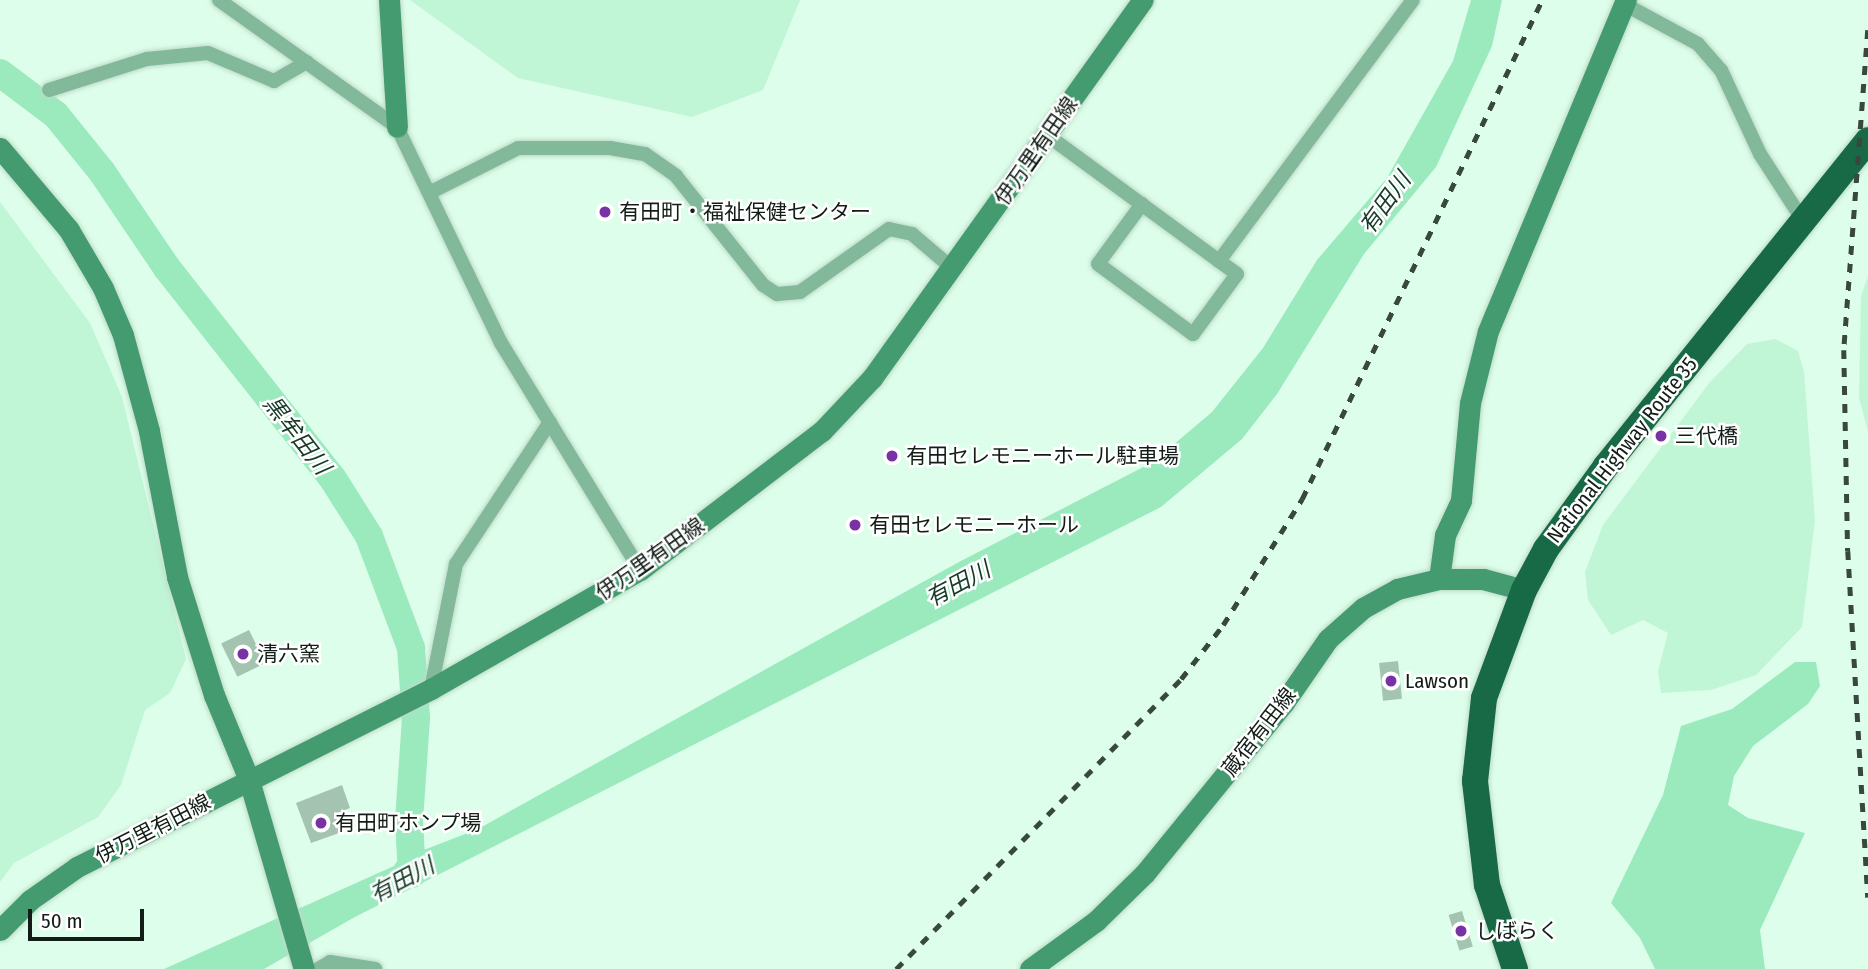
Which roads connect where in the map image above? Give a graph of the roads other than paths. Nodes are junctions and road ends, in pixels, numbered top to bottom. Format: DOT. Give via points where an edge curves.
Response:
graph roads {
  1 [pos="219,0"];
  2 [pos="389,0"];
  3 [pos="1143,0"];
  4 [pos="1413,0"];
  5 [pos="1622,1"];
  6 [pos="307,62"];
  7 [pos="49,90"];
  8 [pos="397,127"];
  9 [pos="1047,135"];
  10 [pos="1868,140"];
  11 [pos="0,148"];
  12 [pos="433,191"];
  13 [pos="1142,204"];
  14 [pos="1804,222"];
  15 [pos="1219,261"];
  16 [pos="952,268"];
  17 [pos="550,422"];
  18 [pos="640,570"];
  19 [pos="1439,579"];
  20 [pos="1524,590"];
  21 [pos="431,689"];
  22 [pos="249,780"];
  23 [pos="0,930"];
  24 [pos="304,969"];
  25 [pos="318,969"];
  26 [pos="375,969"];
  27 [pos="1030,969"];
  28 [pos="1515,969"];
  1 -- 6 [label="street"];
  2 -- 8 [label="main road"];
  3 -- 9 [label="main road, 伊万里有田線"];
  4 -- 15 [label="street"];
  5 -- 14 [label="street" via="1698,44 1721,70 1760,154"];
  5 -- 19 [label="main road" via="1488,331 1470,403 1461,499 1445,535"];
  6 -- 7 [label="street" via="274,82 208,53 159,58"];
  6 -- 8 [label="street"];
  8 -- 12 [label="street"];
  9 -- 13 [label="street"];
  9 -- 16 [label="main road, 伊万里有田線"];
  10 -- 14 [label="highway, National Highway Route 35"];
  11 -- 22 [label="main road" via="69,230 103,288 123,335 149,431 177,577 214,695"];
  12 -- 16 [label="street" via="518,148 610,148 645,154 676,176 763,285 777,294 800,292 889,229 912,234"];
  12 -- 17 [label="street" via="501,342"];
  13 -- 15 [label="street"];
  13 -- 15 [label="street" via="1098,264 1192,334 1237,274"];
  14 -- 20 [label="highway, National Highway Route 35" via="1606,466 1546,549"];
  16 -- 18 [label="main road, 伊万里有田線" via="872,378 822,431"];
  17 -- 18 [label="street"];
  17 -- 21 [label="street" via="456,564"];
  18 -- 21 [label="main road, 伊万里有田線"];
  19 -- 20 [label="main road, 蔵宿有田線" via="1483,579"];
  19 -- 27 [label="main road, 蔵宿有田線" via="1397,589 1363,608 1328,639 1283,704 1144,873 1096,921"];
  20 -- 28 [label="highway, National Highway Route 35" via="1484,698 1475,781 1487,885"];
  21 -- 22 [label="main road, 伊万里有田線"];
  22 -- 23 [label="main road, 伊万里有田線" via="77,867 30,900"];
  22 -- 24 [label="main road"];
  25 -- 26 [label="street" via="330,962"];
}
